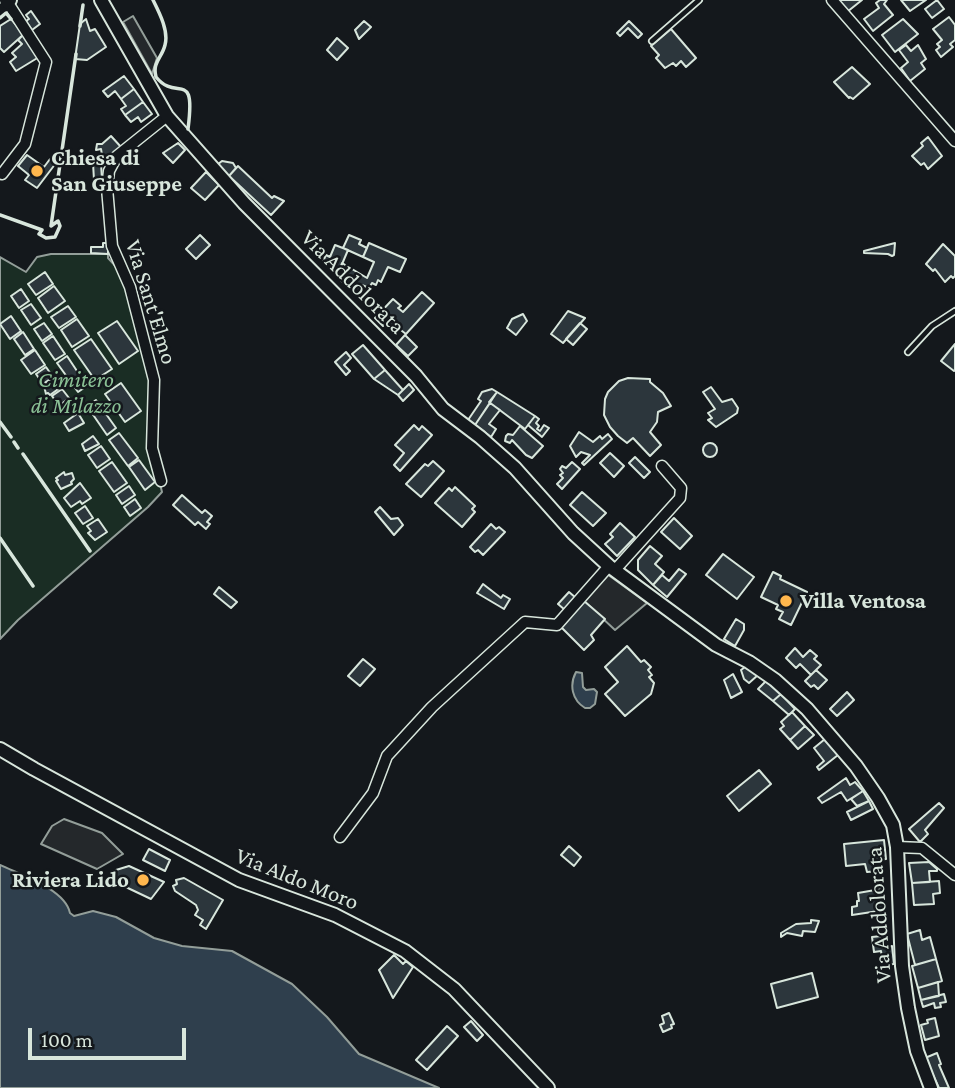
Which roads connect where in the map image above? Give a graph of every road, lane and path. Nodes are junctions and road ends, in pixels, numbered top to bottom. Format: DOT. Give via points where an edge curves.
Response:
graph roads {
  1 [pos="101,0"];
  2 [pos="699,0"];
  3 [pos="832,0"];
  4 [pos="6,3"];
  5 [pos="653,41"];
  6 [pos="167,116"];
  7 [pos="955,141"];
  8 [pos="2,174"];
  9 [pos="955,311"];
  10 [pos="908,352"];
  11 [pos="662,466"];
  12 [pos="161,481"];
  13 [pos="612,568"];
  14 [pos="0,749"];
  15 [pos="340,837"];
  16 [pos="897,847"];
  17 [pos="955,875"];
  18 [pos="548,1088"];
  19 [pos="931,1088"];
  1 -- 6 [label="street, Via Addolorata"];
  2 -- 5 [label="lane"];
  3 -- 7 [label="street"];
  4 -- 8 [label="street" via="47,62 25,144"];
  6 -- 12 [label="street, Via Sant'Elmo" via="117,156 107,188 112,246 130,287 154,380 152,448"];
  6 -- 13 [label="street, Via Addolorata" via="244,203 443,409 515,468 573,533"];
  9 -- 10 [label="lane" via="932,326"];
  11 -- 13 [label="street" via="681,488 680,498"];
  13 -- 15 [label="street" via="557,625 525,622 432,707 387,756 373,793"];
  13 -- 16 [label="street, Via Addolorata" via="716,645 775,680 807,709 878,798 893,825"];
  14 -- 18 [label="street, Via Aldo Moro" via="239,880 335,915 405,951 454,989"];
  16 -- 17 [label="street" via="922,848"];
  16 -- 19 [label="street, Via Addolorata" via="902,966 917,1051"];
}
